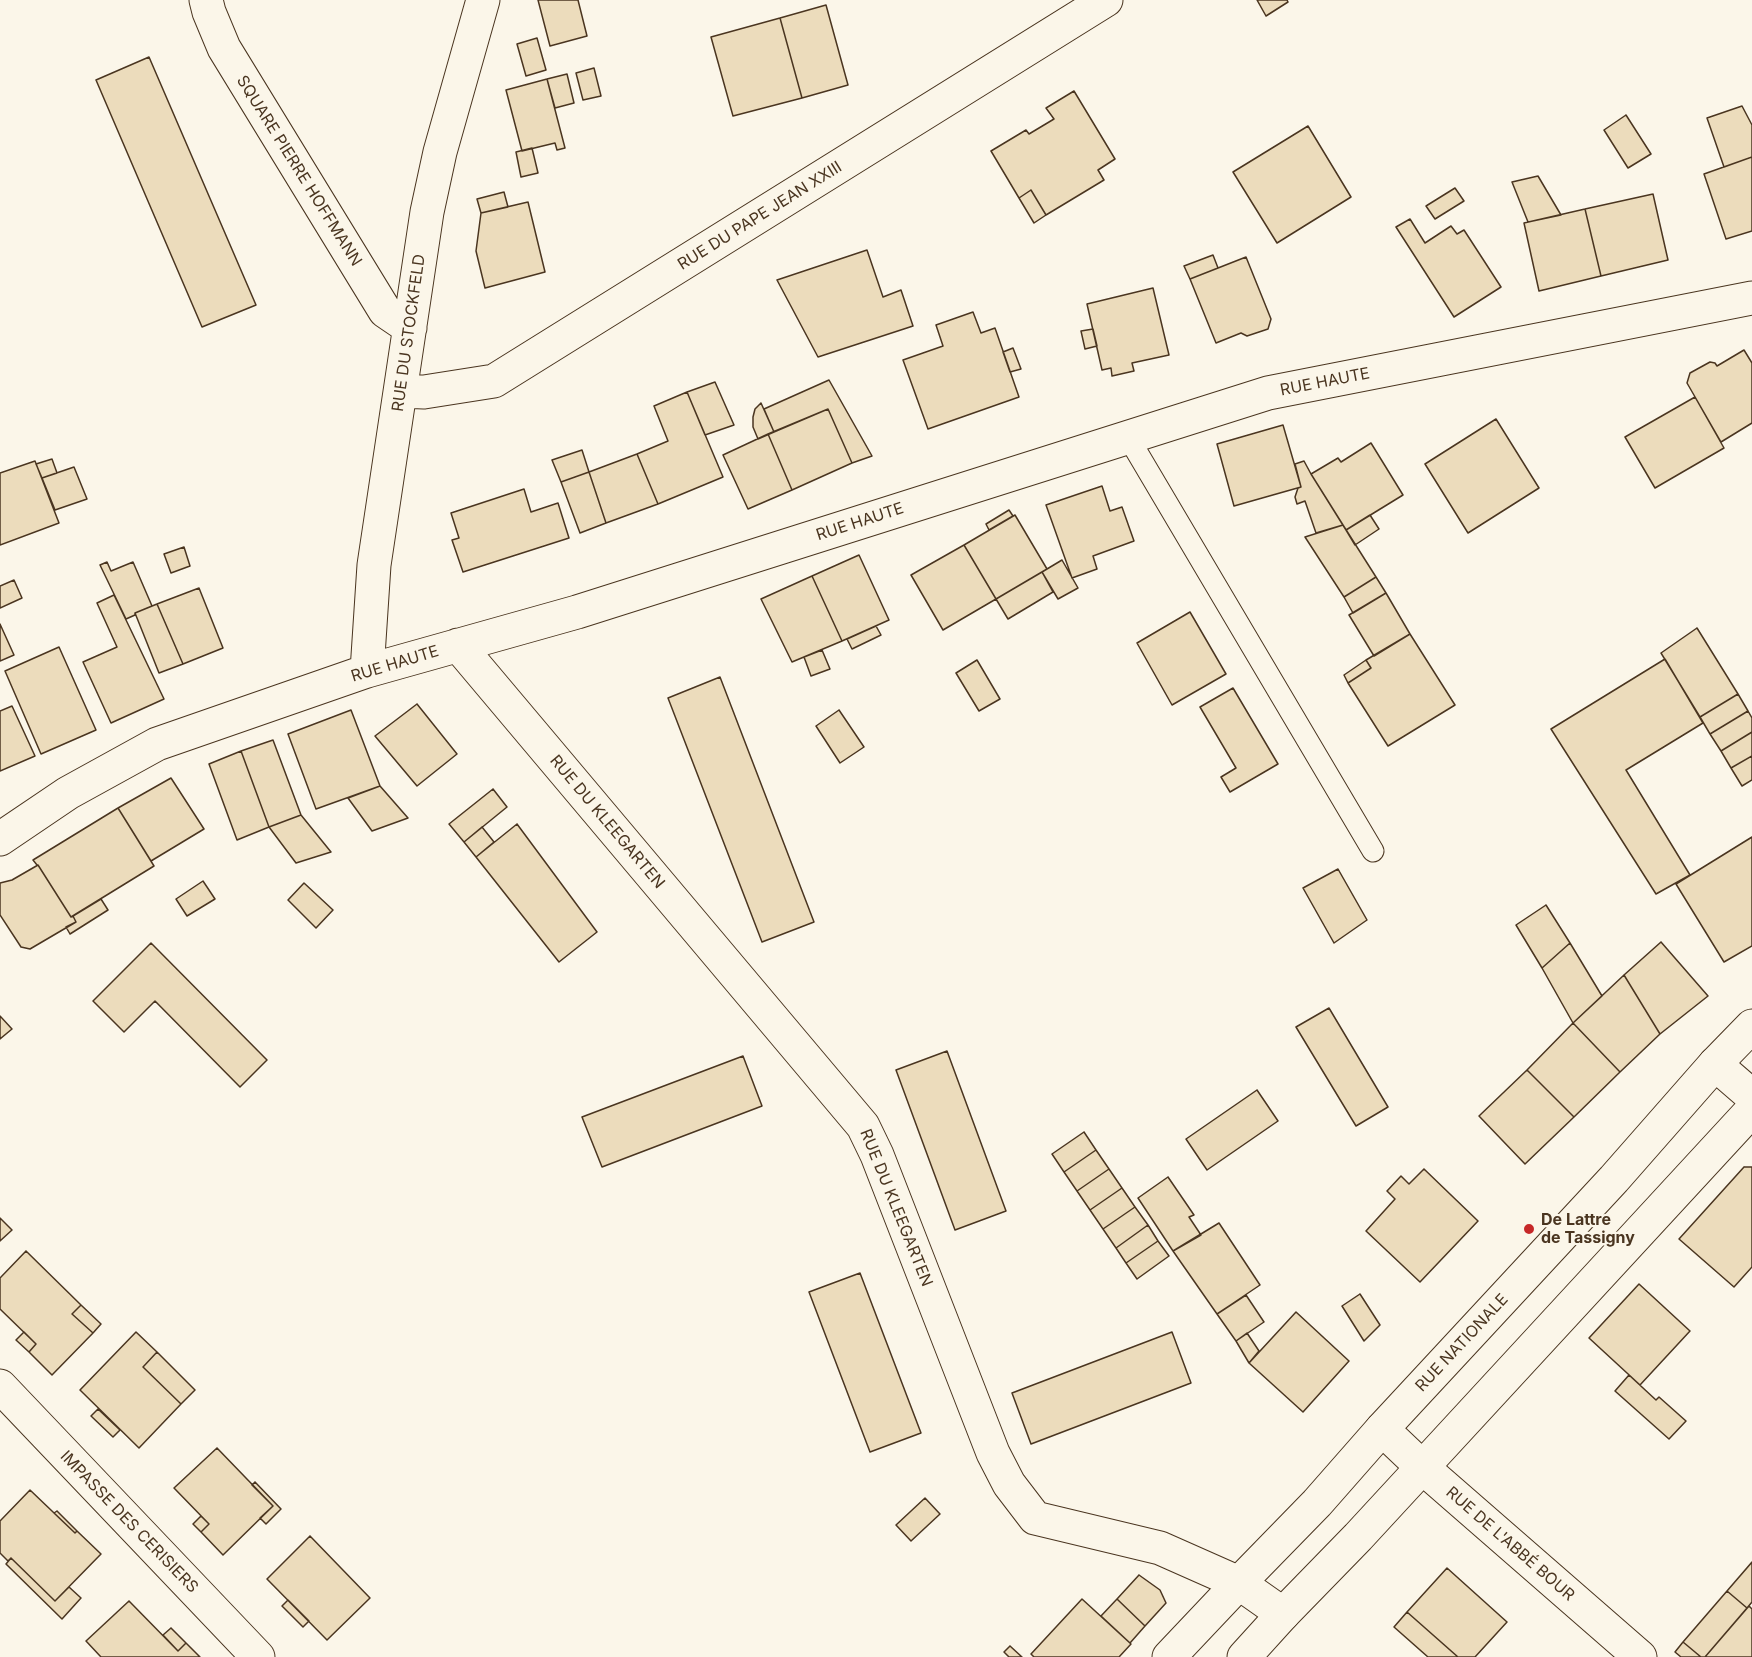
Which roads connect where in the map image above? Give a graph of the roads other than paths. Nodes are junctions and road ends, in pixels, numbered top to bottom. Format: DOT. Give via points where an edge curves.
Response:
graph roads {
  1 [pos="206,0"];
  2 [pos="483,0"];
  3 [pos="1106,0"];
  4 [pos="1752,298"];
  5 [pos="410,328"];
  6 [pos="401,391"];
  7 [pos="1128,437"];
  8 [pos="458,645"];
  9 [pos="367,671"];
  10 [pos="0,839"];
  11 [pos="1373,851"];
  12 [pos="1752,1026"];
  13 [pos="1715,1064"];
  14 [pos="1752,1096"];
  15 [pos="1752,1110"];
  16 [pos="0,1386"];
  17 [pos="1382,1429"];
  18 [pos="1422,1467"];
  19 [pos="1239,1583"];
  20 [pos="1283,1614"];
  21 [pos="1178,1654"];
  22 [pos="258,1657"];
  23 [pos="1244,1657"];
  24 [pos="1640,1657"];
  1 -- 5 [label="street, SQUARE PIERRE HOFFMANN" via="224,48 385,311"];
  2 -- 5 [label="street, RUE DU STOCKFELD" via="440,152"];
  3 -- 6 [label="street, RUE DU PAPE JEAN XXIII" via="494,381 424,392"];
  4 -- 7 [label="street, RUE HAUTE" via="1268,393"];
  5 -- 6 [label="street, RUE DU STOCKFELD"];
  6 -- 9 [label="street, RUE DU STOCKFELD" via="374,565"];
  7 -- 8 [label="street, RUE HAUTE" via="577,612"];
  7 -- 11 [label="lane"];
  8 -- 9 [label="street, RUE HAUTE"];
  8 -- 19 [label="street, RUE DU KLEEGARTEN" via="863,1125 993,1453 1009,1484 1035,1518 1160,1548"];
  9 -- 10 [label="street, RUE HAUTE" via="157,744 68,793"];
  12 -- 13 [label="street, RUE NATIONALE"];
  13 -- 14 [label="street"];
  13 -- 17 [label="street, RUE NATIONALE"];
  15 -- 18 [label="street"];
  16 -- 22 [label="street, IMPASSE DES CERISIERS"];
  17 -- 18 [label="street, RUE DE L'ABBÉ BOUR"];
  17 -- 19 [label="street, RUE NATIONALE"];
  18 -- 20 [label="street"];
  18 -- 24 [label="street, RUE DE L'ABBÉ BOUR"];
  19 -- 20 [label="street, RUE DU KLEEGARTEN"];
  19 -- 21 [label="street, RUE NATIONALE"];
  20 -- 23 [label="street"];
}
